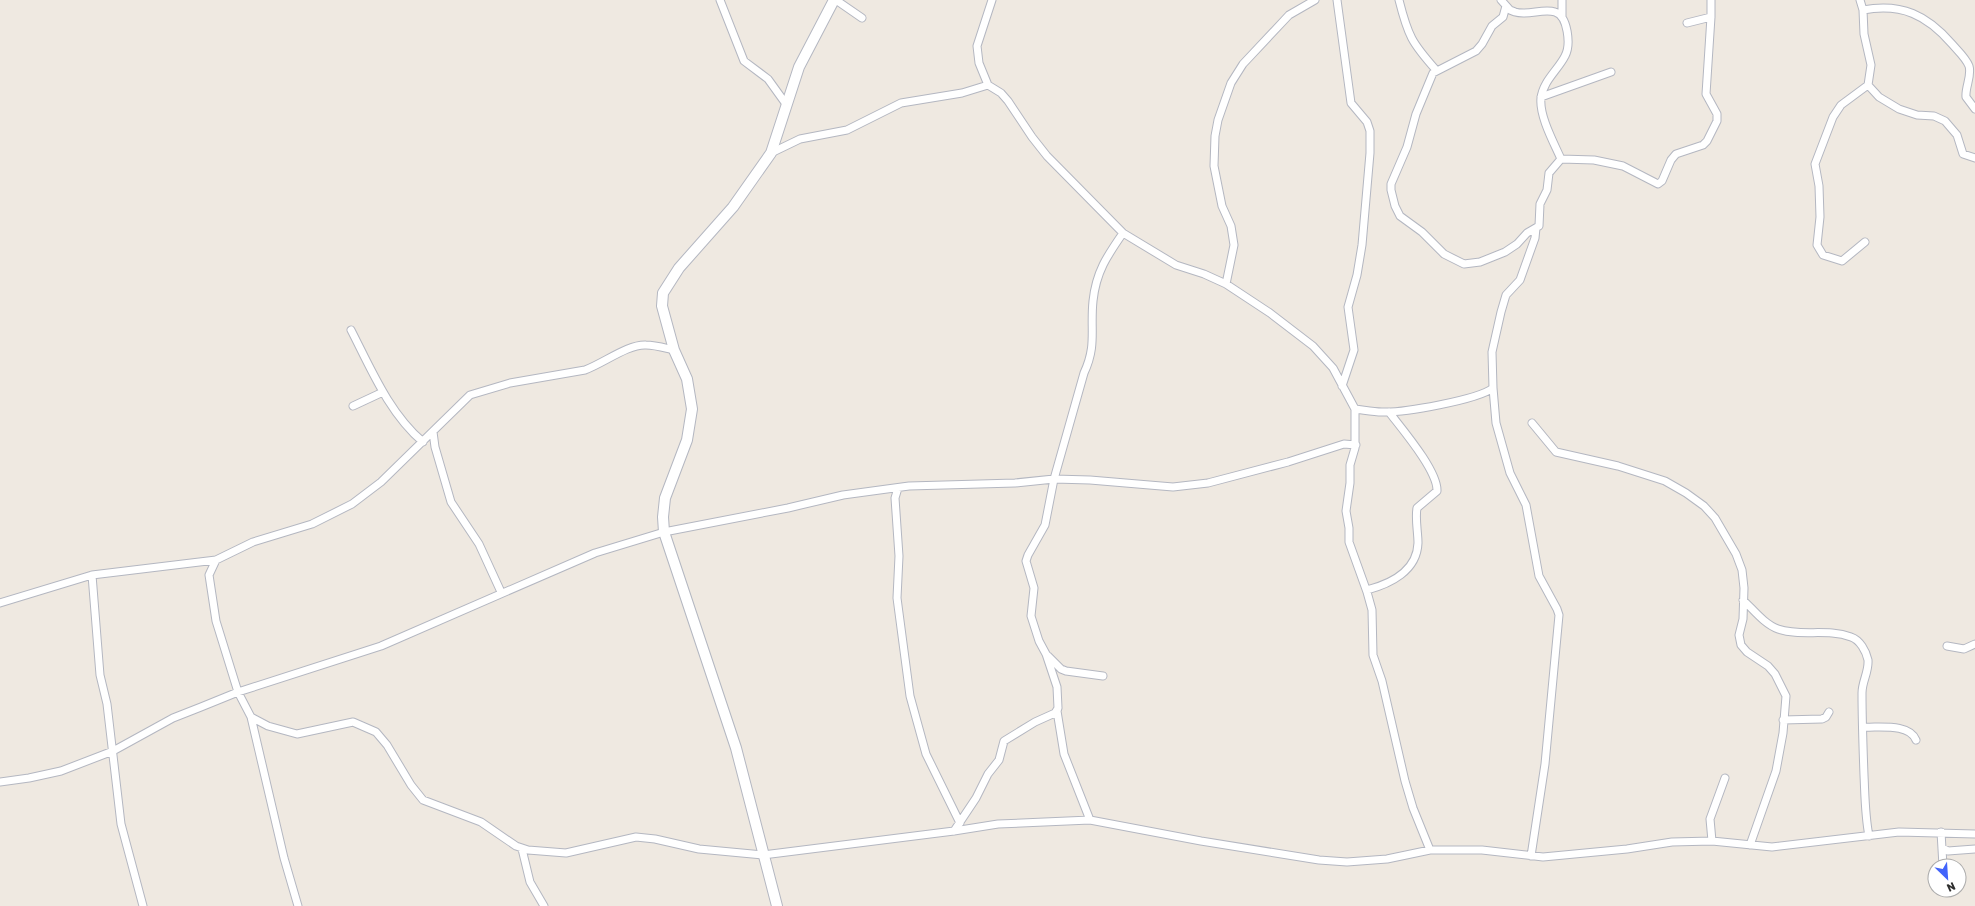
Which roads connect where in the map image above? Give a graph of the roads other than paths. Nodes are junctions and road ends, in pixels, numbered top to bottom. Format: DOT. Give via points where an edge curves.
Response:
graph roads {
  1 [pos="720,0"];
  2 [pos="835,0"];
  3 [pos="992,0"];
  4 [pos="1315,0"];
  5 [pos="1337,0"];
  6 [pos="1399,0"];
  7 [pos="1501,0"];
  8 [pos="1562,0"];
  9 [pos="1711,0"];
  10 [pos="1860,0"];
  11 [pos="1506,6"];
  12 [pos="1863,10"];
  13 [pos="1562,16"];
  14 [pos="1711,17"];
  15 [pos="862,18"];
  16 [pos="1687,23"];
  17 [pos="1436,70"];
  18 [pos="1611,72"];
  19 [pos="1972,75"];
  20 [pos="988,85"];
  21 [pos="1868,86"];
  22 [pos="1541,97"];
  23 [pos="786,104"];
  24 [pos="1975,109"];
  25 [pos="771,153"];
  26 [pos="1975,158"];
  27 [pos="1561,159"];
  28 [pos="1536,228"];
  29 [pos="1123,232"];
  30 [pos="1865,242"];
  31 [pos="1226,284"];
  32 [pos="351,330"];
  33 [pos="674,350"];
  34 [pos="1342,386"];
  35 [pos="1493,388"];
  36 [pos="383,392"];
  37 [pos="352,406"];
  38 [pos="1355,409"];
  39 [pos="1389,412"];
  40 [pos="1532,423"];
  41 [pos="433,432"];
  42 [pos="423,442"];
  43 [pos="1356,445"];
  44 [pos="1054,479"];
  45 [pos="898,488"];
  46 [pos="664,532"];
  47 [pos="216,560"];
  48 [pos="92,575"];
  49 [pos="1367,590"];
  50 [pos="501,592"];
  51 [pos="1743,600"];
  52 [pos="0,603"];
  53 [pos="1948,646"];
  54 [pos="1974,648"];
  55 [pos="1046,654"];
  56 [pos="1103,676"];
  57 [pos="238,692"];
  58 [pos="1058,708"];
  59 [pos="1828,712"];
  60 [pos="251,717"];
  61 [pos="1783,720"];
  62 [pos="1863,727"];
  63 [pos="1916,740"];
  64 [pos="112,751"];
  65 [pos="1725,778"];
  66 [pos="0,782"];
  67 [pos="1090,820"];
  68 [pos="960,823"];
  69 [pos="954,832"];
  70 [pos="1941,832"];
  71 [pos="1975,834"];
  72 [pos="1869,836"];
  73 [pos="1712,841"];
  74 [pos="1750,845"];
  75 [pos="1942,848"];
  76 [pos="522,849"];
  77 [pos="1975,849"];
  78 [pos="1430,850"];
  79 [pos="763,855"];
  80 [pos="1531,856"];
  81 [pos="1943,858"];
  82 [pos="143,906"];
  83 [pos="298,906"];
  84 [pos="544,906"];
  85 [pos="778,906"];
  1 -- 23 [label="street" via="744,61 768,79"];
  2 -- 15 [label="street"];
  2 -- 23 [label="main road" via="799,68"];
  3 -- 20 [label="street" via="977,46 979,63"];
  4 -- 31 [label="street" via="1289,15 1243,64 1231,83 1218,120 1214,166 1222,206 1231,226 1234,245"];
  5 -- 34 [label="street" via="1350,102 1370,131 1362,244 1348,308 1354,350"];
  6 -- 17 [label="street" via="1408,34"];
  7 -- 11 [label="street"];
  8 -- 13 [label="street"];
  9 -- 14 [label="street"];
  10 -- 12 [label="street"];
  11 -- 13 [label="street" via="1519,13 1554,11"];
  11 -- 17 [label="street" via="1503,17 1492,26 1476,51"];
  12 -- 19 [label="street" via="1891,7 1916,14 1945,36 1963,56"];
  12 -- 21 [label="street" via="1864,34 1871,65"];
  13 -- 22 [label="street" via="1566,26 1566,55 1547,82"];
  14 -- 16 [label="street"];
  14 -- 27 [label="street" via="1706,94 1717,114 1717,121 1703,145 1676,154 1658,184 1623,166 1594,160"];
  17 -- 28 [label="street" via="1416,114 1407,147 1391,184 1392,196 1400,216 1422,232 1444,254 1464,264 1496,257"];
  18 -- 22 [label="street"];
  19 -- 24 [label="street" via="1966,97"];
  20 -- 25 [label="street" via="962,93 902,104 847,130 800,139"];
  20 -- 29 [label="street" via="1008,101 1032,137 1066,177"];
  21 -- 26 [label="street" via="1879,97 1900,109 1945,121 1957,135 1964,154"];
  21 -- 30 [label="street" via="1841,106 1833,117 1815,164 1819,186 1820,217 1816,242 1818,249 1823,255 1842,261"];
  22 -- 27 [label="street" via="1544,116"];
  23 -- 25 [label="main road"];
  25 -- 33 [label="main road" via="733,207 666,285 662,306"];
  27 -- 28 [label="street" via="1549,173 1547,190 1540,204 1540,223"];
  28 -- 35 [label="street" via="1520,280 1506,295 1501,312 1492,352"];
  29 -- 31 [label="street" via="1176,266"];
  29 -- 44 [label="street" via="1100,266 1093,302 1093,346"];
  31 -- 34 [label="street" via="1313,346 1333,368"];
  32 -- 36 [label="street"];
  33 -- 41 [label="street" via="648,345 635,346 585,370 510,383 477,392 470,395"];
  33 -- 46 [label="main road" via="687,379 692,409 687,440 665,498"];
  34 -- 38 [label="street"];
  35 -- 39 [label="street" via="1472,398"];
  35 -- 80 [label="street" via="1496,423 1510,473 1526,505 1539,576 1559,615 1545,764"];
  36 -- 37 [label="street"];
  36 -- 42 [label="street" via="407,428"];
  38 -- 39 [label="street"];
  38 -- 43 [label="street"];
  39 -- 49 [label="street" via="1418,450 1437,485 1437,491 1418,508 1418,544 1411,563 1396,580"];
  40 -- 51 [label="street" via="1556,452 1618,466 1664,481 1704,506 1715,518 1736,554 1742,570"];
  41 -- 42 [label="street"];
  41 -- 50 [label="street" via="451,502 479,544"];
  42 -- 47 [label="street" via="381,482 352,504 312,524 253,542"];
  43 -- 44 [label="street" via="1344,444 1208,483 1188,486"];
  43 -- 49 [label="street" via="1350,465 1346,511 1348,542"];
  44 -- 45 [label="street"];
  44 -- 55 [label="street" via="1045,524 1026,561 1034,588 1031,616"];
  45 -- 46 [label="street" via="843,495"];
  45 -- 68 [label="street" via="895,498 899,556 897,598 910,696 926,754"];
  46 -- 50 [label="street" via="595,553"];
  46 -- 79 [label="main road" via="736,748"];
  47 -- 48 [label="street"];
  47 -- 57 [label="street" via="210,570 209,582 216,621"];
  48 -- 52 [label="street"];
  48 -- 64 [label="street" via="100,675 107,704"];
  49 -- 78 [label="street" via="1372,613 1373,655 1382,680 1413,808"];
  50 -- 57 [label="street" via="381,646"];
  51 -- 61 [label="street" via="1743,619 1739,635 1741,645 1768,666 1780,682 1786,696"];
  51 -- 62 [label="street" via="1777,629 1790,632 1830,633 1851,637 1860,643 1868,659 1862,685"];
  53 -- 54 [label="street"];
  55 -- 56 [label="street" via="1066,671"];
  55 -- 58 [label="street" via="1057,687"];
  57 -- 60 [label="street"];
  57 -- 64 [label="street" via="173,718"];
  58 -- 67 [label="street" via="1056,711 1064,754"];
  58 -- 68 [label="street" via="1055,713 1004,741 999,760"];
  59 -- 61 [label="street" via="1822,719"];
  60 -- 76 [label="street" via="268,726 298,734 353,722 376,732 423,800 481,822"];
  60 -- 83 [label="street" via="284,858"];
  61 -- 74 [label="street" via="1776,771"];
  62 -- 63 [label="street" via="1905,730 1911,732"];
  62 -- 72 [label="street" via="1865,810"];
  64 -- 66 [label="street" via="61,771"];
  64 -- 82 [label="street" via="121,824"];
  65 -- 73 [label="street" via="1710,819"];
  67 -- 69 [label="street" via="1008,823"];
  67 -- 78 [label="street" via="1201,841 1340,862 1387,859"];
  68 -- 69 [label="street"];
  69 -- 79 [label="street"];
  70 -- 71 [label="street"];
  70 -- 72 [label="street" via="1899,832"];
  70 -- 75 [label="street"];
  72 -- 74 [label="street" via="1789,846"];
  73 -- 74 [label="street"];
  73 -- 80 [label="street" via="1672,842 1550,857"];
  75 -- 77 [label="street" via="1948,851"];
  75 -- 81 [label="street"];
  76 -- 79 [label="street" via="566,853 640,837 699,849"];
  76 -- 84 [label="street" via="530,882"];
  78 -- 80 [label="street" via="1482,850"];
  79 -- 85 [label="main road"];
}
